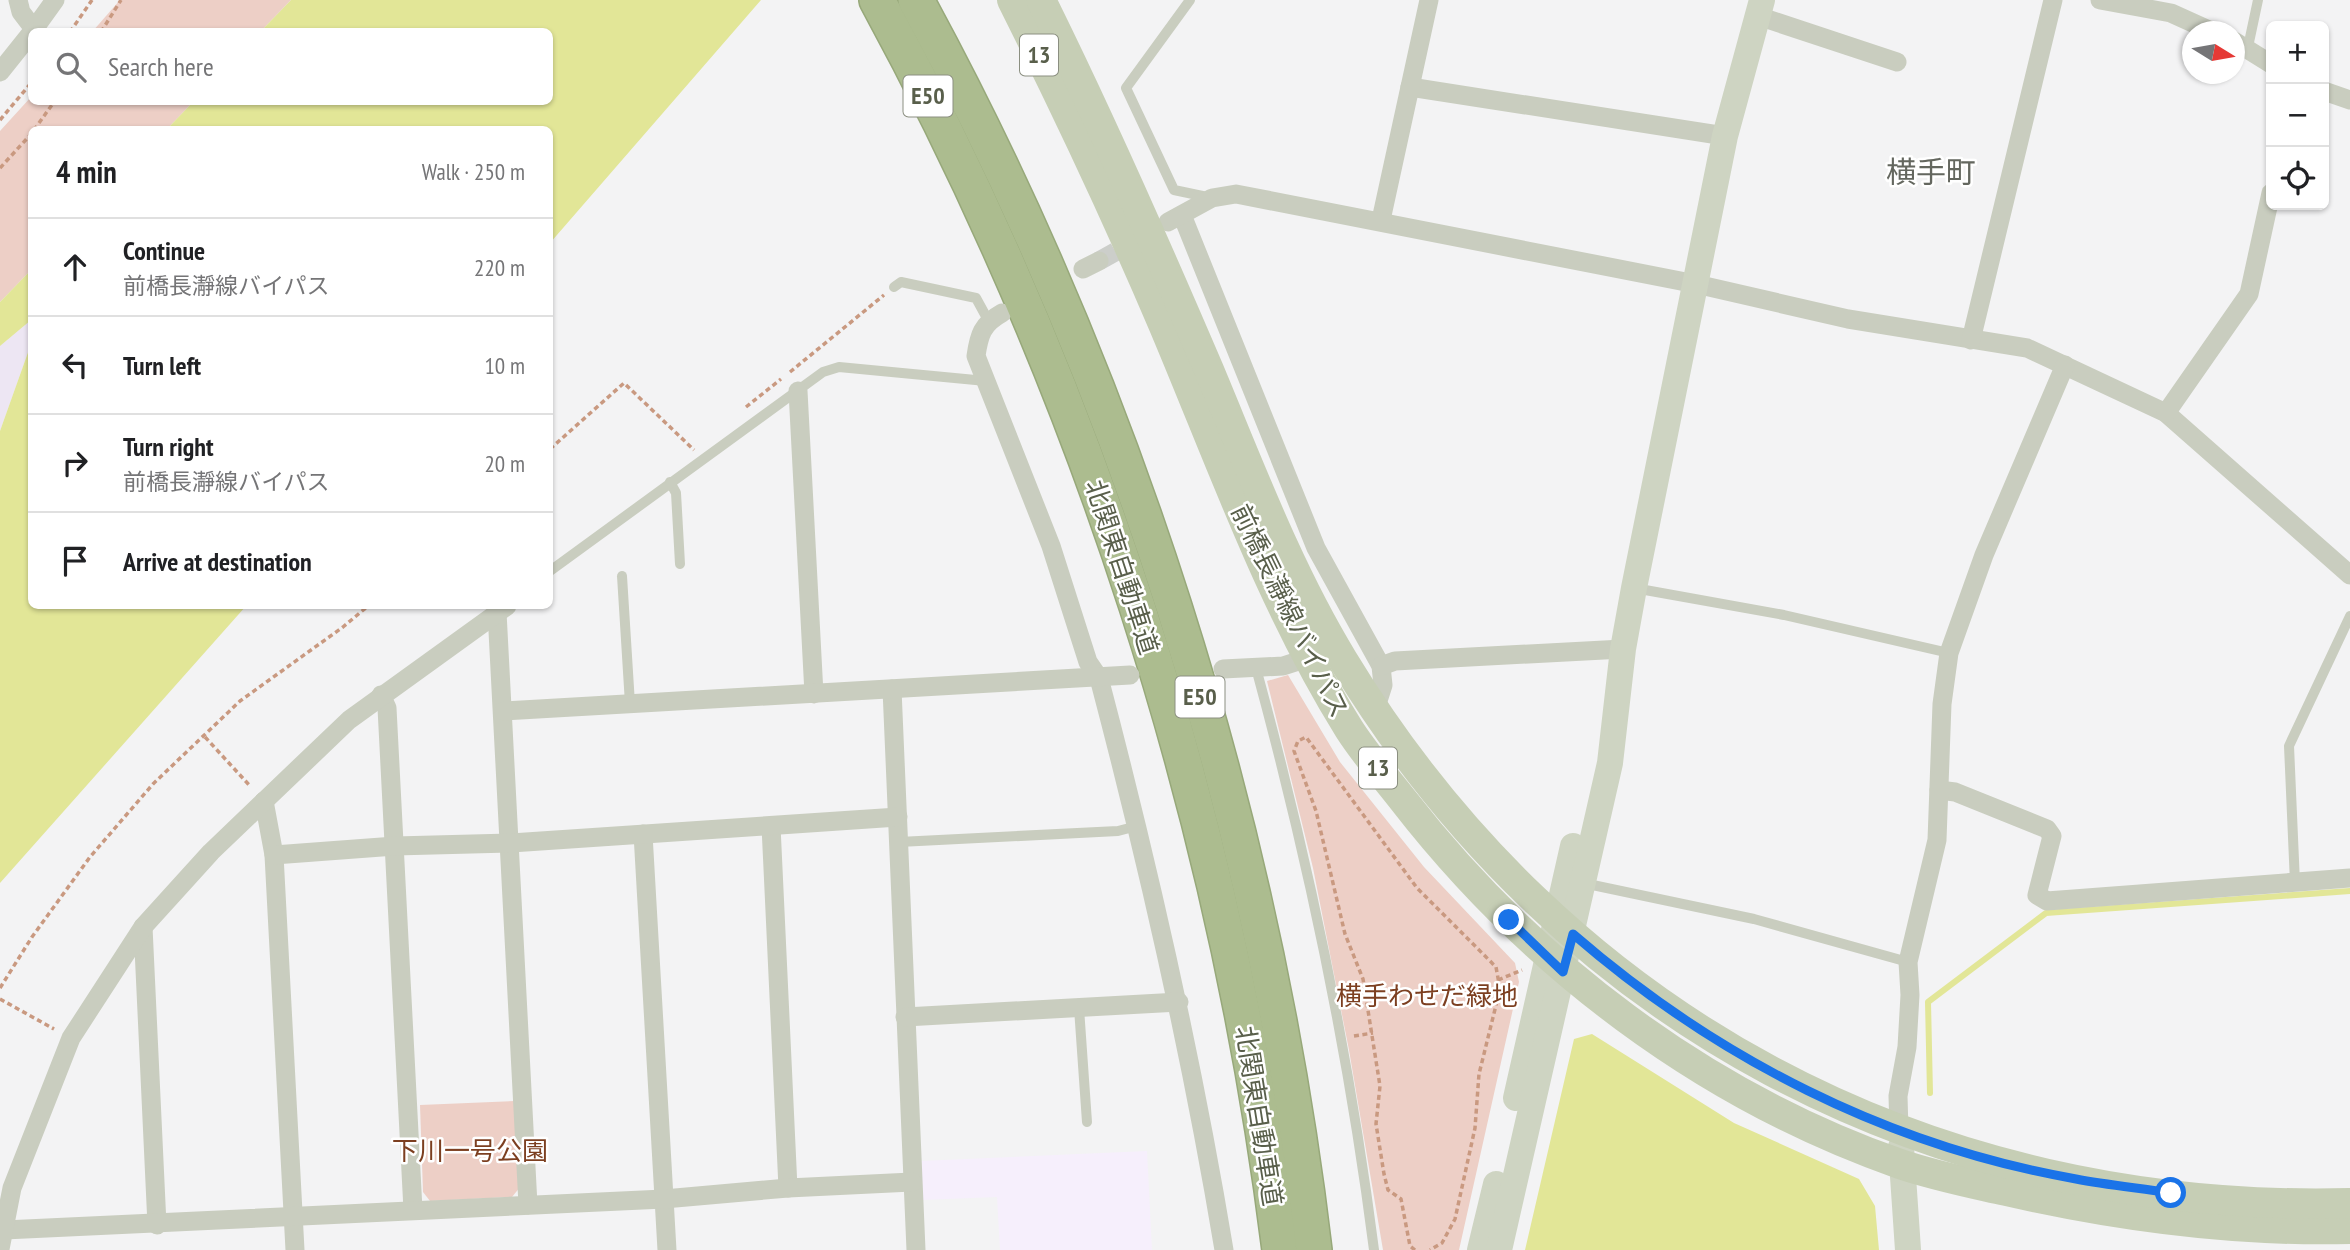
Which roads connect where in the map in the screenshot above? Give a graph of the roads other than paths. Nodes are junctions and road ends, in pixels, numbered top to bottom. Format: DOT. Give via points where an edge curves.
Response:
graph roads {
  1 [pos="18,0"];
  2 [pos="55,0"];
  3 [pos="877,0"];
  4 [pos="916,0"];
  5 [pos="1012,0"];
  6 [pos="1041,0"];
  7 [pos="1190,0"];
  8 [pos="1429,0"];
  9 [pos="2053,0"];
  10 [pos="2100,0"];
  11 [pos="2258,0"];
  12 [pos="1760,8"];
  13 [pos="2189,21"];
  14 [pos="30,28"];
  15 [pos="34,28"];
  16 [pos="2245,34"];
  17 [pos="28,36"];
  18 [pos="2245,47"];
  19 [pos="2266,61"];
  20 [pos="1897,62"];
  21 [pos="0,72"];
  22 [pos="1410,87"];
  23 [pos="2329,93"];
  24 [pos="2350,100"];
  25 [pos="1077,101"];
  26 [pos="1725,136"];
  27 [pos="1212,198"];
  28 [pos="2267,210"];
  29 [pos="1381,220"];
  30 [pos="1696,284"];
  31 [pos="894,287"];
  32 [pos="995,317"];
  33 [pos="1971,340"];
  34 [pos="2065,365"];
  35 [pos="986,381"];
  36 [pos="798,391"];
  37 [pos="2166,413"];
  38 [pos="670,482"];
  39 [pos="680,564"];
  40 [pos="553,569"];
  41 [pos="2350,575"];
  42 [pos="622,576"];
  43 [pos="1634,588"];
  44 [pos="502,609"];
  45 [pos="2350,616"];
  46 [pos="1623,649"];
  47 [pos="1949,653"];
  48 [pos="1308,658"];
  49 [pos="1381,666"];
  50 [pos="1256,668"];
  51 [pos="1223,669"];
  52 [pos="1130,675"];
  53 [pos="1099,678"];
  54 [pos="892,690"];
  55 [pos="814,694"];
  56 [pos="381,695"];
  57 [pos="630,704"];
  58 [pos="1375,710"];
  59 [pos="504,711"];
  60 [pos="1939,790"];
  61 [pos="264,801"];
  62 [pos="898,817"];
  63 [pos="771,826"];
  64 [pos="1138,826"];
  65 [pos="643,834"];
  66 [pos="899,842"];
  67 [pos="511,843"];
  68 [pos="395,846"];
  69 [pos="274,855"];
  70 [pos="2350,878"];
  71 [pos="1583,883"];
  72 [pos="2295,883"];
  73 [pos="144,927"];
  74 [pos="1564,927"];
  75 [pos="1908,962"];
  76 [pos="1546,965"];
  77 [pos="1179,1002"];
  78 [pos="1079,1008"];
  79 [pos="905,1017"];
  80 [pos="1087,1122"];
  81 [pos="1899,1131"];
  82 [pos="1902,1165"];
  83 [pos="912,1182"];
  84 [pos="788,1188"];
  85 [pos="664,1199"];
  86 [pos="2350,1203"];
  87 [pos="528,1205"];
  88 [pos="413,1210"];
  89 [pos="294,1217"];
  90 [pos="158,1225"];
  91 [pos="2350,1229"];
  92 [pos="2,1240"];
  93 [pos="295,1250"];
  94 [pos="667,1250"];
  95 [pos="916,1250"];
  96 [pos="1224,1250"];
  97 [pos="1280,1250"];
  98 [pos="1314,1250"];
  99 [pos="1374,1250"];
  100 [pos="1480,1250"];
  101 [pos="1499,1250"];
  102 [pos="1908,1250"];
  1 -- 14 [label="street"];
  2 -- 15 [label="street"];
  3 -- 97 [label="highway, 北関東自動車道 / E50" via="976,194 1072,421 1148,644 1184,767 1242,1014"];
  4 -- 98 [label="highway, 北関東自動車道 / E50" via="1002,169 1104,409 1182,635 1217,758 1276,1008"];
  5 -- 25 [label="main road, 前橋長瀞線バイパス / 13"];
  6 -- 25 [label="main road, 前橋長瀞線バイパス / 13"];
  7 -- 27 [label="lane" via="1126,88 1174,190"];
  8 -- 22 [label="street"];
  9 -- 33 [label="street"];
  10 -- 13 [label="street" via="2171,13"];
  11 -- 16 [label="lane"];
  12 -- 20 [label="street"];
  12 -- 26 [label="street"];
  17 -- 21 [label="street"];
  18 -- 19 [label="street"];
  22 -- 26 [label="street"];
  22 -- 29 [label="street"];
  23 -- 24 [label="street"];
  25 -- 48 [label="main road, 前橋長瀞線バイパス / 13" via="1254,547"];
  25 -- 58 [label="main road, 前橋長瀞線バイパス / 13" via="1278,534 1341,657"];
  26 -- 30 [label="street"];
  27 -- 29 [label="street" via="1236,194"];
  27 -- 49 [label="street" via="1175,219 1316,548"];
  28 -- 37 [label="street" via="2249,294"];
  29 -- 30 [label="street"];
  30 -- 33 [label="street"];
  30 -- 43 [label="street"];
  31 -- 32 [label="lane" via="901,282 976,298"];
  32 -- 35 [label="street" via="979,333 976,356"];
  33 -- 34 [label="street" via="2027,348"];
  34 -- 37 [label="street"];
  34 -- 47 [label="street" via="1984,555"];
  35 -- 36 [label="lane" via="839,368 823,372"];
  35 -- 53 [label="street" via="1051,546 1087,662"];
  36 -- 38 [label="lane"];
  36 -- 55 [label="street"];
  37 -- 41 [label="street"];
  38 -- 39 [label="lane" via="676,493"];
  38 -- 40 [label="lane"];
  42 -- 57 [label="lane"];
  43 -- 46 [label="street"];
  43 -- 47 [label="lane" via="1784,615"];
  44 -- 56 [label="street"];
  44 -- 59 [label="street"];
  45 -- 72 [label="lane" via="2289,746"];
  46 -- 49 [label="street" via="1395,661"];
  46 -- 71 [label="street" via="1610,763"];
  46 -- 74 [label="street" via="1600,730"];
  47 -- 60 [label="street"];
  48 -- 50 [label="street"];
  48 -- 76 [label="main road, 前橋長瀞線バイパス / 13" via="1351,733 1450,861"];
  49 -- 58 [label="street" via="1383,685"];
  50 -- 51 [label="street"];
  50 -- 99 [label="lane" via="1311,884 1342,1039"];
  52 -- 53 [label="street"];
  53 -- 54 [label="street"];
  53 -- 64 [label="street"];
  54 -- 55 [label="street"];
  54 -- 62 [label="street"];
  55 -- 57 [label="street"];
  56 -- 61 [label="street"];
  56 -- 68 [label="street" via="387,708"];
  57 -- 59 [label="street"];
  58 -- 74 [label="main road, 前橋長瀞線バイパス / 13" via="1466,829"];
  59 -- 67 [label="street"];
  60 -- 72 [label="street" via="1955,792 2047,829 2052,836 2037,895 2047,901"];
  60 -- 75 [label="street" via="1935,853"];
  61 -- 69 [label="street"];
  61 -- 73 [label="street"];
  62 -- 63 [label="street"];
  62 -- 66 [label="street"];
  63 -- 65 [label="street"];
  63 -- 84 [label="street"];
  64 -- 66 [label="lane" via="1118,831"];
  64 -- 77 [label="street"];
  65 -- 67 [label="street"];
  65 -- 85 [label="street"];
  66 -- 79 [label="street"];
  67 -- 68 [label="street"];
  67 -- 87 [label="street"];
  68 -- 69 [label="street"];
  68 -- 88 [label="street"];
  69 -- 89 [label="street"];
  70 -- 72 [label="street"];
  71 -- 74 [label="street"];
  71 -- 75 [label="lane" via="1754,919"];
  73 -- 90 [label="street"];
  73 -- 92 [label="street" via="71,1038 12,1188"];
  74 -- 76 [label="street"];
  74 -- 81 [label="main road, 前橋長瀞線バイパス / 13" via="1649,994 1753,1064"];
  75 -- 81 [label="street" via="1910,995 1898,1096"];
  76 -- 82 [label="main road, 前橋長瀞線バイパス / 13" via="1754,1098"];
  76 -- 100 [label="street"];
  76 -- 101 [label="street"];
  77 -- 78 [label="street"];
  77 -- 96 [label="street"];
  78 -- 79 [label="street"];
  78 -- 80 [label="lane"];
  79 -- 83 [label="street"];
  81 -- 82 [label="street"];
  81 -- 86 [label="main road, 前橋長瀞線バイパス / 13" via="2074,1179 2298,1204"];
  82 -- 91 [label="main road, 前橋長瀞線バイパス / 13" via="2070,1206 2168,1221"];
  82 -- 102 [label="street"];
  83 -- 84 [label="street"];
  83 -- 95 [label="street"];
  84 -- 85 [label="street"];
  85 -- 87 [label="street"];
  85 -- 94 [label="street"];
  87 -- 88 [label="street"];
  88 -- 89 [label="street"];
  89 -- 90 [label="street"];
  89 -- 93 [label="street"];
  90 -- 92 [label="street"];
}
